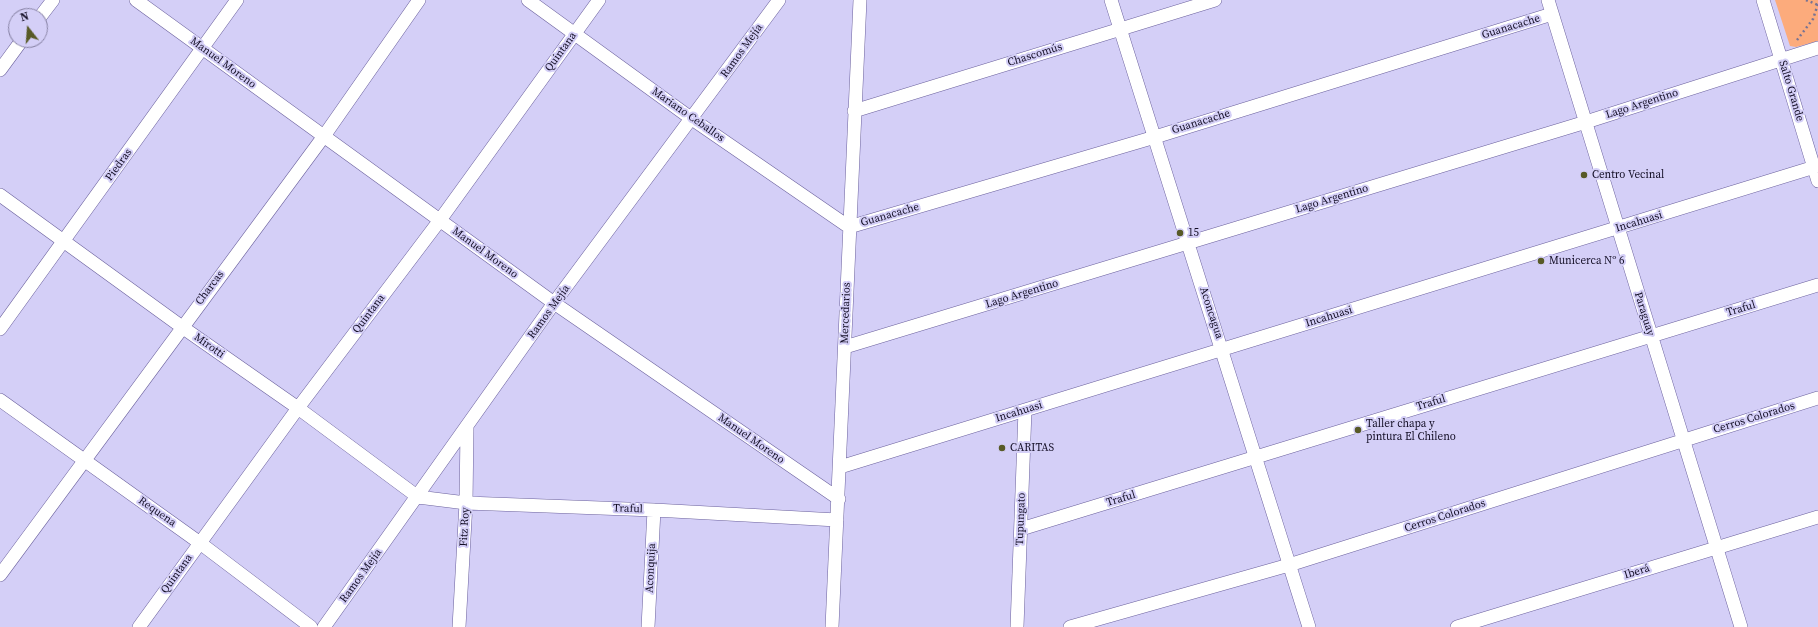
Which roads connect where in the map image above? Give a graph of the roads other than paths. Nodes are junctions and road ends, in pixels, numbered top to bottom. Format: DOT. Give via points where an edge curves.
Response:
graph roads {
  1 [pos="136,0"];
  2 [pos="237,0"];
  3 [pos="419,0"];
  4 [pos="528,0"];
  5 [pos="599,0"];
  6 [pos="779,0"];
  7 [pos="860,0"];
  8 [pos="1111,0"];
  9 [pos="1215,0"];
  10 [pos="1548,0"];
  11 [pos="1763,0"];
  12 [pos="1552,14"];
  13 [pos="1120,29"];
  14 [pos="575,34"];
  15 [pos="16,48"];
  16 [pos="202,48"];
  17 [pos="1818,48"];
  18 [pos="1782,59"];
  19 [pos="0,70"];
  20 [pos="854,111"];
  21 [pos="692,119"];
  22 [pos="1586,122"];
  23 [pos="324,136"];
  24 [pos="1155,137"];
  25 [pos="1816,167"];
  26 [pos="1818,182"];
  27 [pos="0,195"];
  28 [pos="440,220"];
  29 [pos="849,227"];
  30 [pos="1618,229"];
  31 [pos="63,242"];
  32 [pos="1188,244"];
  33 [pos="1818,285"];
  34 [pos="554,303"];
  35 [pos="182,327"];
  36 [pos="0,329"];
  37 [pos="1651,336"];
  38 [pos="845,347"];
  39 [pos="1222,350"];
  40 [pos="1818,398"];
  41 [pos="0,400"];
  42 [pos="298,408"];
  43 [pos="1025,410"];
  44 [pos="467,428"];
  45 [pos="1684,440"];
  46 [pos="1255,457"];
  47 [pos="85,462"];
  48 [pos="840,467"];
  49 [pos="418,496"];
  50 [pos="838,499"];
  51 [pos="466,503"];
  52 [pos="654,510"];
  53 [pos="1818,517"];
  54 [pos="837,520"];
  55 [pos="1021,529"];
  56 [pos="200,542"];
  57 [pos="1717,548"];
  58 [pos="1289,565"];
  59 [pos="0,575"];
  60 [pos="139,627"];
  61 [pos="311,627"];
  62 [pos="324,627"];
  63 [pos="460,627"];
  64 [pos="648,627"];
  65 [pos="832,627"];
  66 [pos="1017,627"];
  67 [pos="1070,627"];
  68 [pos="1309,627"];
  69 [pos="1457,627"];
  70 [pos="1741,627"];
  1 -- 16 [label="street, Manuel Moreno"];
  2 -- 16 [label="street, Piedras"];
  3 -- 23 [label="street, Charcas"];
  4 -- 14 [label="street, Mariano Ceballos"];
  5 -- 14 [label="street, Quintana"];
  6 -- 21 [label="street, Ramos Mejía"];
  7 -- 20 [label="street, Mercedarios"];
  8 -- 13 [label="street, Aconcagua"];
  9 -- 13 [label="street, Chascomús"];
  10 -- 12 [label="street, Paraguay"];
  11 -- 18 [label="street, Salto Grande"];
  12 -- 22 [label="street, Paraguay"];
  12 -- 24 [label="street, Guanacache"];
  13 -- 20 [label="street, Chascomús"];
  13 -- 24 [label="street, Aconcagua"];
  14 -- 21 [label="street, Mariano Ceballos"];
  14 -- 28 [label="street, Quintana"];
  15 -- 19 [label="street"];
  16 -- 23 [label="street, Manuel Moreno"];
  16 -- 31 [label="street, Piedras"];
  17 -- 18 [label="street, Lago Argentino"];
  18 -- 22 [label="street, Lago Argentino"];
  18 -- 25 [label="street, Salto Grande"];
  20 -- 29 [label="street, Mercedarios"];
  21 -- 29 [label="street, Mariano Ceballos"];
  21 -- 34 [label="street, Ramos Mejía"];
  22 -- 30 [label="street, Paraguay"];
  22 -- 32 [label="street, Lago Argentino"];
  23 -- 28 [label="street, Manuel Moreno"];
  23 -- 35 [label="street, Charcas"];
  24 -- 29 [label="street, Guanacache"];
  24 -- 32 [label="street, Aconcagua"];
  25 -- 26 [label="street, Salto Grande"];
  25 -- 30 [label="street, Incahuasi"];
  27 -- 31 [label="street, Mirotti"];
  28 -- 34 [label="street, Manuel Moreno"];
  28 -- 42 [label="street, Quintana"];
  29 -- 38 [label="street, Mercedarios"];
  30 -- 37 [label="street, Paraguay"];
  30 -- 39 [label="street, Incahuasi"];
  31 -- 35 [label="street, Mirotti"];
  31 -- 36 [label="street, Piedras"];
  32 -- 38 [label="street, Lago Argentino"];
  32 -- 39 [label="street, Aconcagua"];
  33 -- 37 [label="street, Traful"];
  34 -- 44 [label="street, Ramos Mejía"];
  34 -- 50 [label="street, Manuel Moreno"];
  35 -- 42 [label="street, Mirotti"];
  35 -- 47 [label="street, Charcas"];
  37 -- 45 [label="street, Paraguay"];
  37 -- 46 [label="street, Traful"];
  38 -- 48 [label="street, Mercedarios"];
  39 -- 43 [label="street, Incahuasi"];
  39 -- 46 [label="street, Aconcagua"];
  40 -- 45 [label="street, Cerros Colorados"];
  41 -- 47 [label="street, Requena"];
  42 -- 49 [label="street, Mirotti"];
  42 -- 56 [label="street, Quintana"];
  43 -- 48 [label="street, Incahuasi"];
  43 -- 55 [label="street, Tupungato"];
  44 -- 49 [label="street, Ramos Mejía"];
  44 -- 51 [label="street, Fitz Roy"];
  45 -- 57 [label="street, Paraguay"];
  45 -- 58 [label="street, Cerros Colorados"];
  46 -- 55 [label="street, Traful"];
  46 -- 58 [label="street, Aconcagua"];
  47 -- 56 [label="street, Requena"];
  47 -- 59 [label="street, Charcas"];
  48 -- 50 [label="street, Mercedarios"];
  49 -- 51 [label="street, Traful"];
  49 -- 62 [label="street, Ramos Mejía"];
  50 -- 54 [label="street, Mercedarios"];
  51 -- 52 [label="street, Traful"];
  51 -- 63 [label="street, Fitz Roy"];
  52 -- 54 [label="street, Traful"];
  52 -- 64 [label="street, Aconquija"];
  53 -- 57 [label="street, Iberá"];
  54 -- 65 [label="street, Mercedarios"];
  55 -- 66 [label="street, Tupungato"];
  56 -- 60 [label="street, Quintana"];
  56 -- 61 [label="street, Requena"];
  57 -- 69 [label="street, Iberá"];
  57 -- 70 [label="street, Paraguay"];
  58 -- 67 [label="street, Cerros Colorados"];
  58 -- 68 [label="street, Aconcagua"];
}
